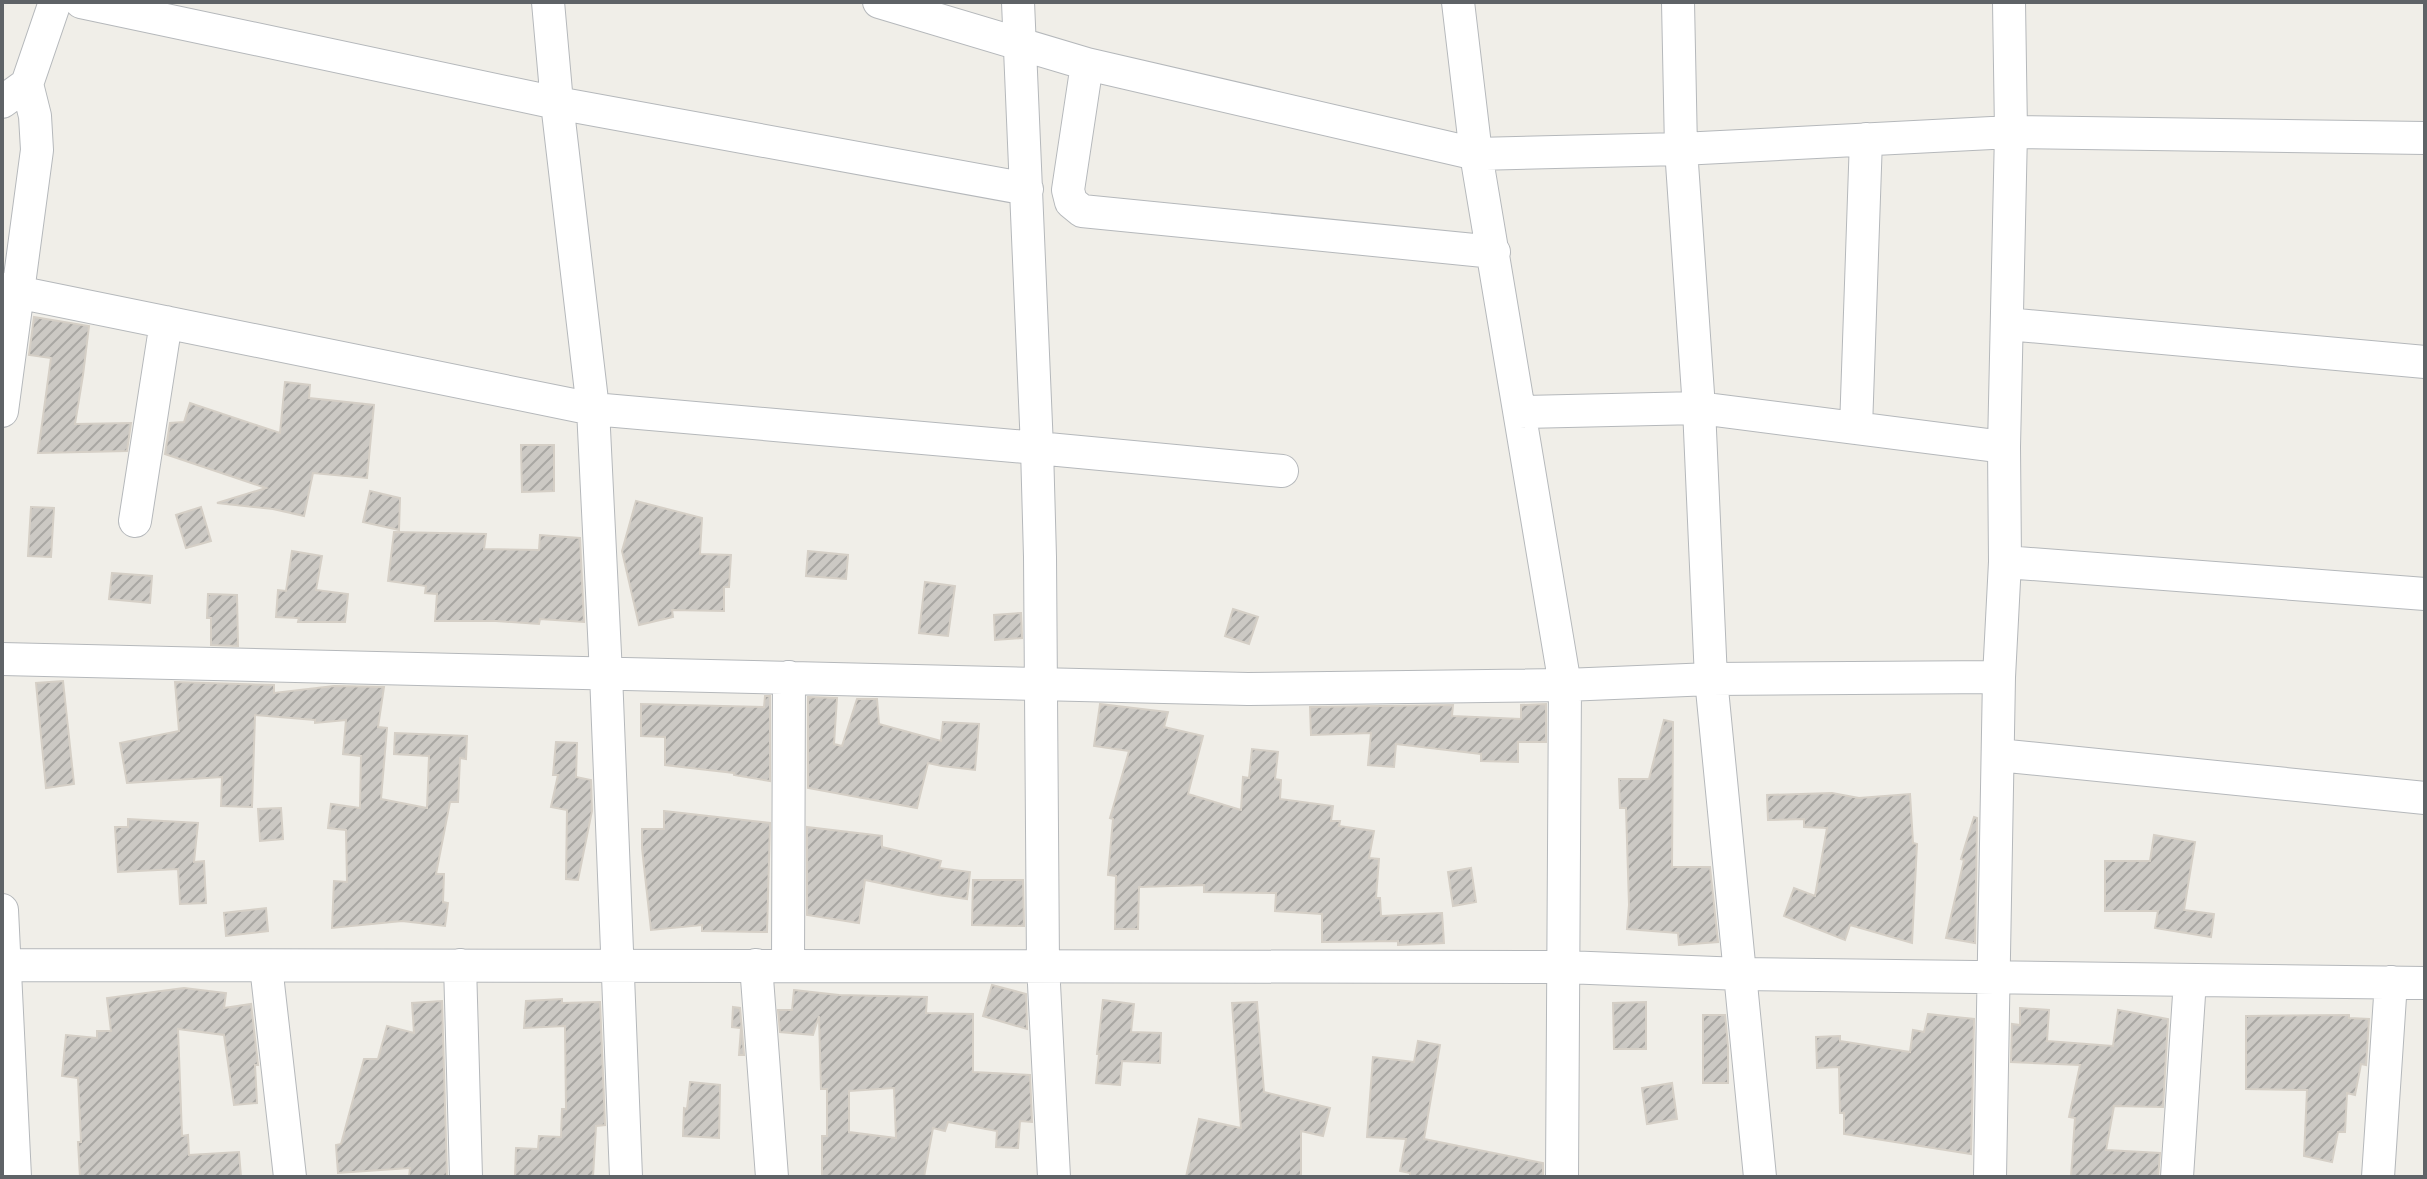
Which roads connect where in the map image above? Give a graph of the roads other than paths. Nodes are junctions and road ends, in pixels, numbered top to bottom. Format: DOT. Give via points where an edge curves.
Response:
graph roads {
  1 [pos="55,2"];
  2 [pos="81,2"];
  3 [pos="548,2"];
  4 [pos="879,2"];
  5 [pos="1018,2"];
  6 [pos="1458,2"];
  7 [pos="1678,2"];
  8 [pos="2009,2"];
  9 [pos="1021,44"];
  10 [pos="1087,64"];
  11 [pos="15,93"];
  12 [pos="557,103"];
  13 [pos="2011,132"];
  14 [pos="2425,138"];
  15 [pos="1866,139"];
  16 [pos="1681,149"];
  17 [pos="1476,154"];
  18 [pos="1027,189"];
  19 [pos="1494,252"];
  20 [pos="10,290"];
  21 [pos="166,322"];
  22 [pos="2007,324"];
  23 [pos="2425,362"];
  24 [pos="1699,408"];
  25 [pos="593,409"];
  26 [pos="2,411"];
  27 [pos="1520,412"];
  28 [pos="1856,428"];
  29 [pos="2004,447"];
  30 [pos="1037,448"];
  31 [pos="1282,471"];
  32 [pos="135,521"];
  33 [pos="2005,562"];
  34 [pos="2425,594"];
  35 [pos="2,659"];
  36 [pos="606,674"];
  37 [pos="789,677"];
  38 [pos="1999,677"];
  39 [pos="1711,679"];
  40 [pos="1041,684"];
  41 [pos="1565,685"];
  42 [pos="1998,755"];
  43 [pos="2425,798"];
  44 [pos="2,910"];
  45 [pos="4,965"];
  46 [pos="460,965"];
  47 [pos="618,965"];
  48 [pos="756,965"];
  49 [pos="788,965"];
  50 [pos="1043,965"];
  51 [pos="266,966"];
  52 [pos="1565,967"];
  53 [pos="1741,974"];
  54 [pos="1992,977"];
  55 [pos="2190,980"];
  56 [pos="2391,982"];
  57 [pos="2425,983"];
  58 [pos="15,1177"];
  59 [pos="290,1177"];
  60 [pos="466,1177"];
  61 [pos="626,1177"];
  62 [pos="772,1177"];
  63 [pos="1054,1177"];
  64 [pos="1562,1177"];
  65 [pos="1760,1177"];
  66 [pos="1990,1177"];
  67 [pos="2177,1177"];
  68 [pos="2378,1177"];
  1 -- 11 [label="street"];
  2 -- 12 [label="street"];
  3 -- 12 [label="street"];
  4 -- 9 [label="street"];
  5 -- 9 [label="street"];
  6 -- 17 [label="street"];
  7 -- 16 [label="street"];
  8 -- 13 [label="street"];
  9 -- 10 [label="street"];
  9 -- 18 [label="street"];
  10 -- 17 [label="street"];
  10 -- 19 [label="street" via="1068,190 1071,202 1082,211"];
  11 -- 20 [label="street" via="35,116 37,150"];
  12 -- 18 [label="street"];
  12 -- 25 [label="street"];
  13 -- 14 [label="street"];
  13 -- 15 [label="street"];
  13 -- 22 [label="street"];
  15 -- 16 [label="street"];
  15 -- 28 [label="street"];
  16 -- 17 [label="street"];
  16 -- 24 [label="street"];
  17 -- 19 [label="street"];
  18 -- 30 [label="street"];
  19 -- 27 [label="street"];
  20 -- 21 [label="street"];
  20 -- 26 [label="street"];
  21 -- 25 [label="street"];
  21 -- 32 [label="street"];
  22 -- 23 [label="street"];
  22 -- 29 [label="street"];
  24 -- 27 [label="street"];
  24 -- 28 [label="street"];
  24 -- 39 [label="street"];
  25 -- 30 [label="street"];
  25 -- 36 [label="street"];
  27 -- 41 [label="street"];
  28 -- 29 [label="street"];
  29 -- 33 [label="street"];
  30 -- 31 [label="street"];
  30 -- 40 [label="street"];
  33 -- 34 [label="street"];
  33 -- 38 [label="street"];
  35 -- 36 [label="street"];
  36 -- 37 [label="street"];
  36 -- 47 [label="street"];
  37 -- 40 [label="street"];
  37 -- 49 [label="street"];
  38 -- 39 [label="street"];
  38 -- 42 [label="street"];
  39 -- 41 [label="street"];
  39 -- 53 [label="street"];
  40 -- 41 [label="street" via="1248,689"];
  40 -- 50 [label="street"];
  41 -- 52 [label="street"];
  42 -- 43 [label="street"];
  42 -- 54 [label="street"];
  44 -- 45 [label="street"];
  45 -- 51 [label="street"];
  45 -- 58 [label="street"];
  46 -- 47 [label="street"];
  46 -- 51 [label="street"];
  46 -- 60 [label="street"];
  47 -- 48 [label="street"];
  47 -- 61 [label="street"];
  48 -- 49 [label="street"];
  48 -- 62 [label="street"];
  49 -- 50 [label="street"];
  50 -- 52 [label="street"];
  50 -- 63 [label="street"];
  51 -- 59 [label="street"];
  52 -- 53 [label="street"];
  52 -- 64 [label="street"];
  53 -- 54 [label="street"];
  53 -- 65 [label="street"];
  54 -- 55 [label="street"];
  54 -- 66 [label="street"];
  55 -- 56 [label="street"];
  55 -- 67 [label="street"];
  56 -- 57 [label="street"];
  56 -- 68 [label="street"];
}
